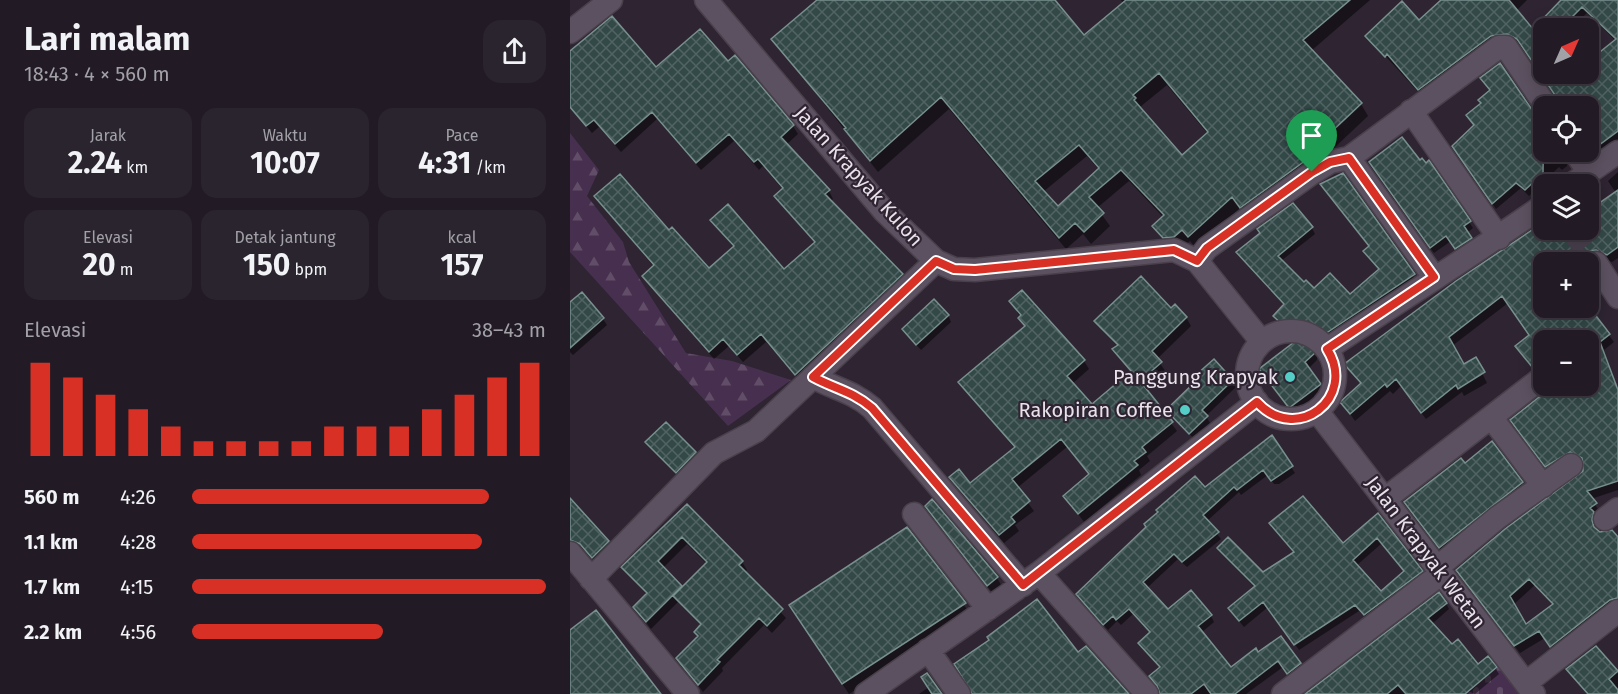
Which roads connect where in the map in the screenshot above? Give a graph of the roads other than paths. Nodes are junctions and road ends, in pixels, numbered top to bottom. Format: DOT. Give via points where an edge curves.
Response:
graph roads {
  1 [pos="610,0"];
  2 [pos="706,0"];
  3 [pos="570,32"];
  4 [pos="1538,96"];
  5 [pos="1411,111"];
  6 [pos="1618,152"];
  7 [pos="1349,158"];
  8 [pos="1588,174"];
  9 [pos="1533,213"];
  10 [pos="1499,238"];
  11 [pos="1197,261"];
  12 [pos="929,267"];
  13 [pos="1599,268"];
  14 [pos="1434,277"];
  15 [pos="1618,297"];
  16 [pos="1262,342"];
  17 [pos="1327,349"];
  18 [pos="813,377"];
  19 [pos="1533,386"];
  20 [pos="1257,402"];
  21 [pos="1317,411"];
  22 [pos="1491,417"];
  23 [pos="1571,465"];
  24 [pos="1543,486"];
  25 [pos="1385,499"];
  26 [pos="914,514"];
  27 [pos="570,553"];
  28 [pos="1440,570"];
  29 [pos="591,579"];
  30 [pos="1031,579"];
  31 [pos="988,609"];
  32 [pos="1618,611"];
  33 [pos="928,651"];
  34 [pos="1530,689"];
  35 [pos="688,694"];
  36 [pos="866,694"];
  37 [pos="959,694"];
  38 [pos="1147,694"];
  39 [pos="1283,694"];
  1 -- 3 [label="street"];
  2 -- 12 [label="street, Jalan Krapyak Kulon"];
  4 -- 5 [label="street" via="1502,46"];
  5 -- 7 [label="street"];
  5 -- 10 [label="street"];
  6 -- 8 [label="street"];
  7 -- 11 [label="street" via="1312,172 1207,248"];
  7 -- 14 [label="street"];
  9 -- 10 [label="street"];
  10 -- 14 [label="street"];
  11 -- 12 [label="street, Jalan Krapyak Kulon" via="1174,250 975,270"];
  11 -- 16 [label="street"];
  12 -- 18 [label="street"];
  13 -- 15 [label="street"];
  14 -- 17 [label="street"];
  16 -- 17 [label="street" via="1280,332 1301,332"];
  16 -- 20 [label="street" via="1251,357 1247,376"];
  17 -- 21 [label="street" via="1336,381 1326,403"];
  18 -- 29 [label="street" via="756,431 714,453"];
  18 -- 30 [label="street" via="848,390 872,408"];
  19 -- 22 [label="street"];
  20 -- 21 [label="street" via="1271,415 1281,418 1300,419"];
  20 -- 30 [label="street"];
  21 -- 25 [label="street, Jalan Krapyak Wetan"];
  22 -- 24 [label="street"];
  22 -- 25 [label="street"];
  23 -- 24 [label="street"];
  24 -- 28 [label="street" via="1497,518"];
  25 -- 28 [label="street, Jalan Krapyak Wetan"];
  26 -- 31 [label="street"];
  27 -- 29 [label="street"];
  28 -- 34 [label="street, Jalan Krapyak Wetan"];
  28 -- 39 [label="street"];
  29 -- 35 [label="street"];
  30 -- 31 [label="street"];
  30 -- 38 [label="street"];
  31 -- 33 [label="street"];
  32 -- 34 [label="street"];
  33 -- 36 [label="street"];
  33 -- 37 [label="street"];
}
